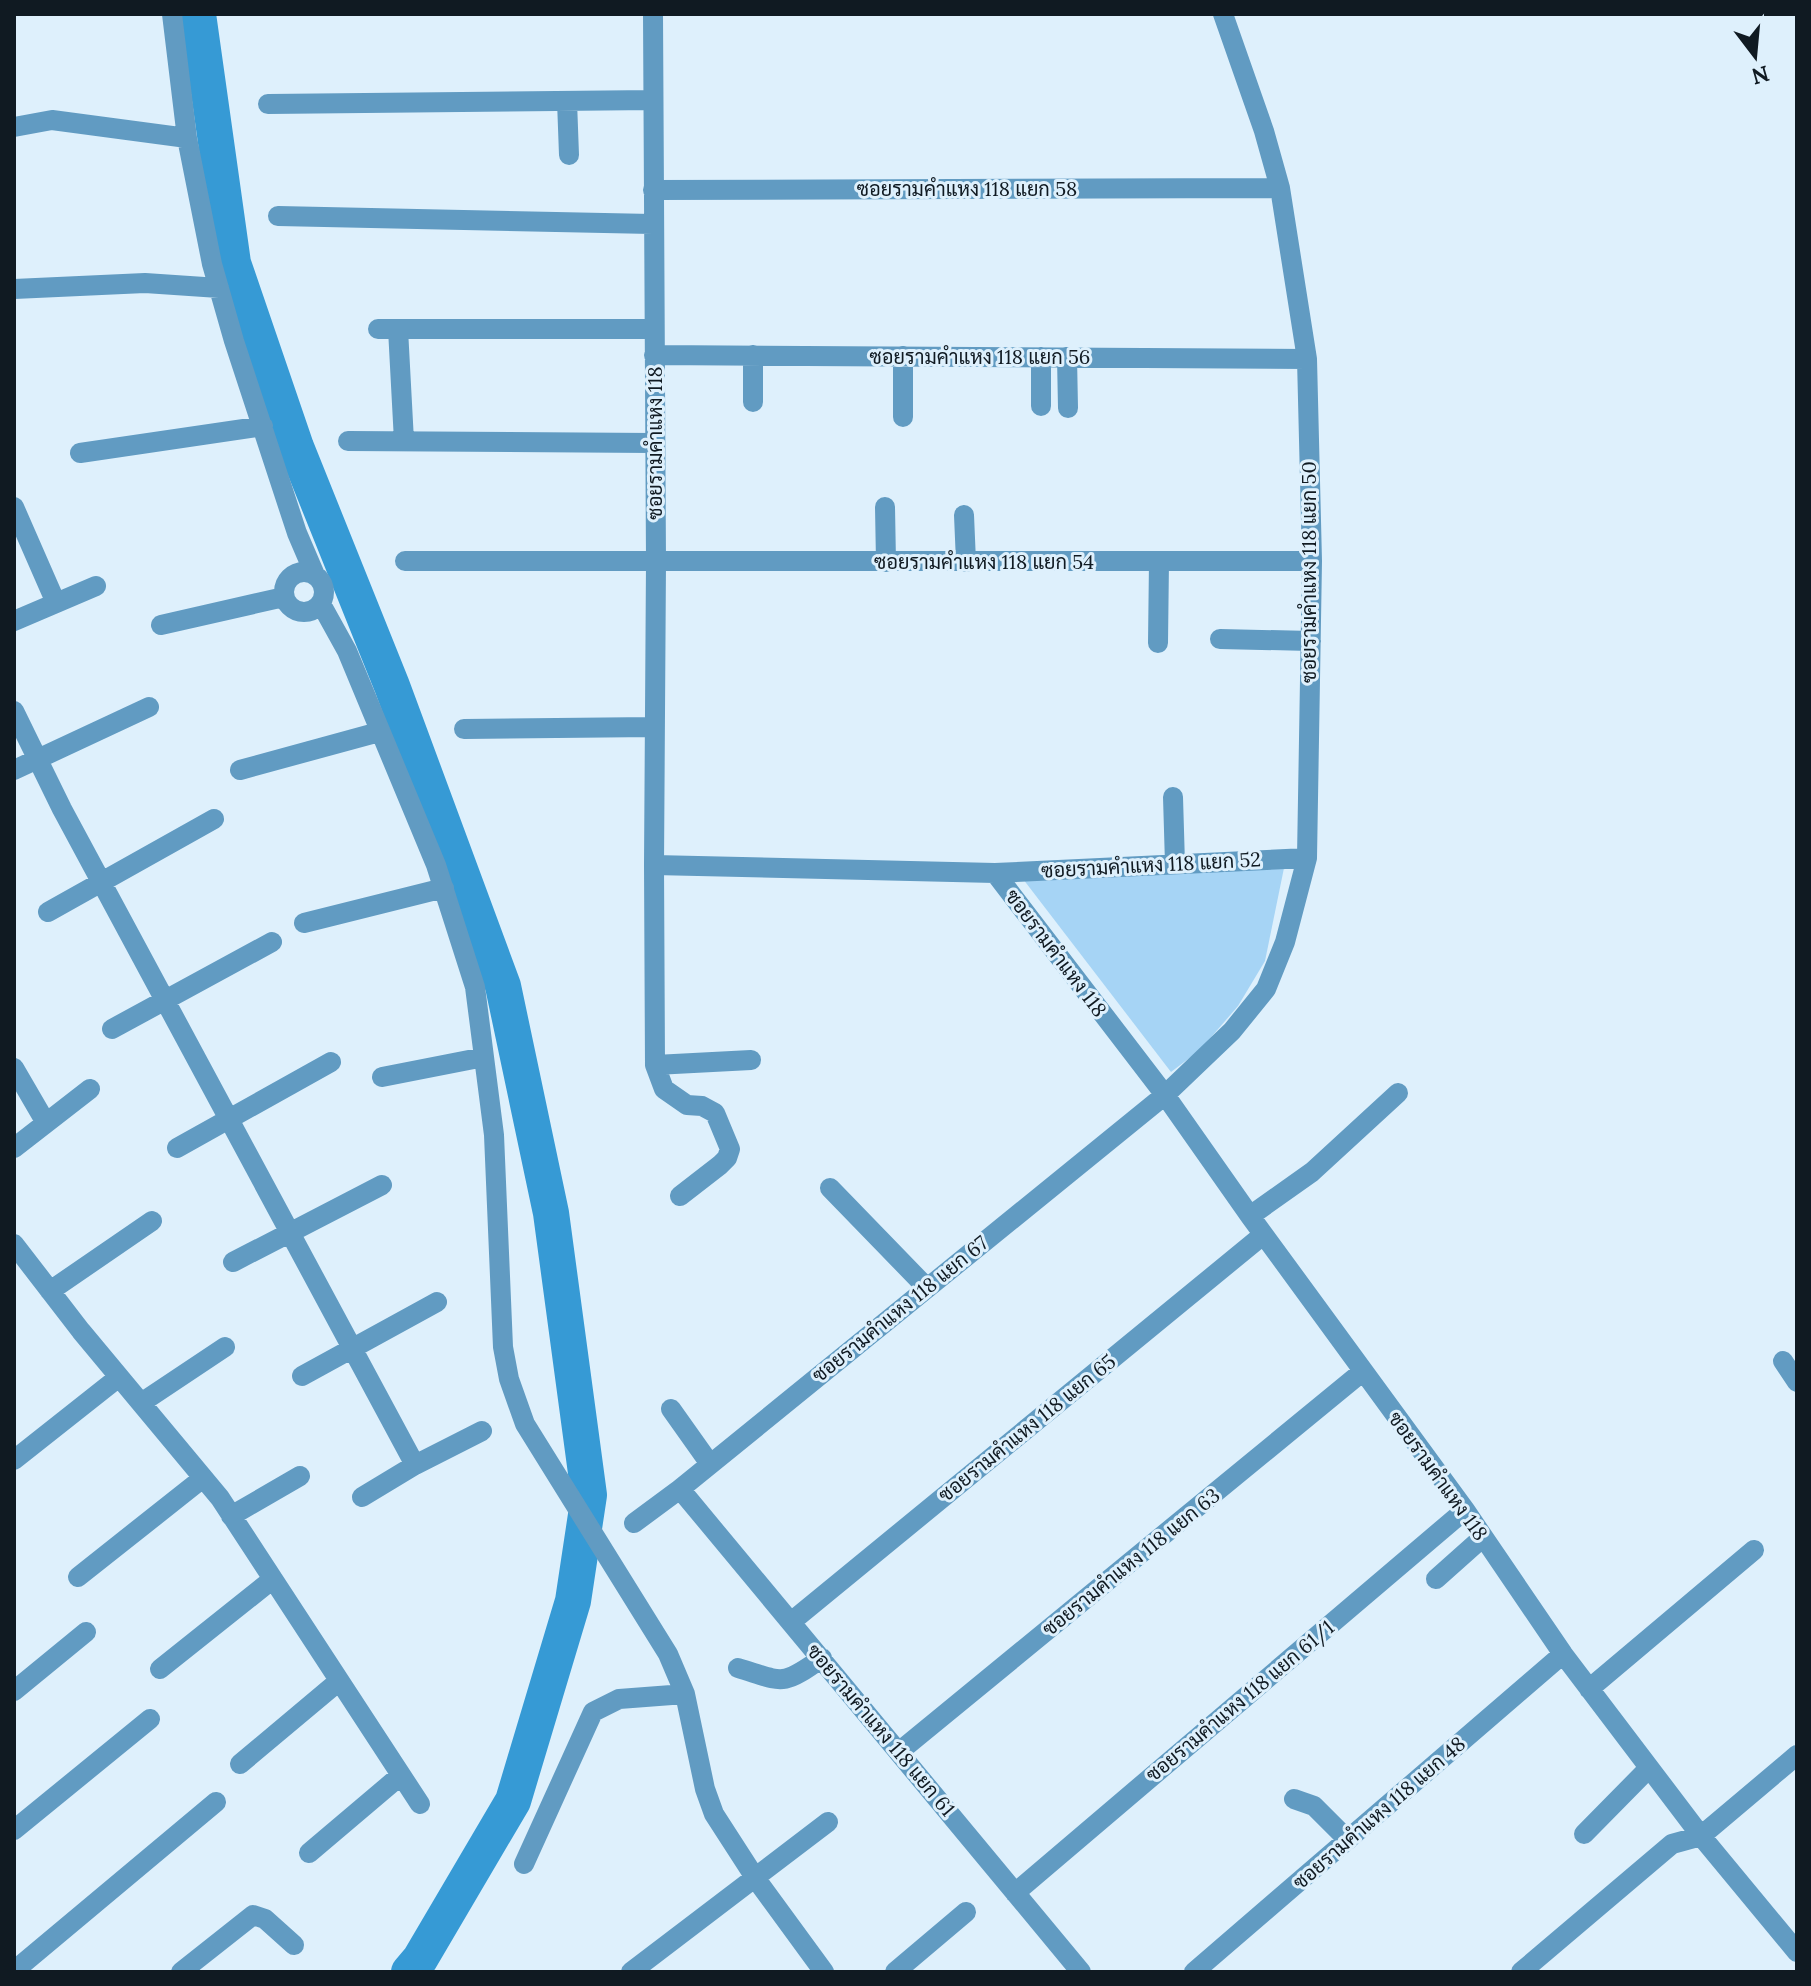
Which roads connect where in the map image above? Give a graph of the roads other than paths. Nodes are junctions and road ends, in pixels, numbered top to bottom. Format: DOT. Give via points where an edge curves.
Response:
graph roads {
  1 [pos="172,14"];
  2 [pos="653,14"];
  3 [pos="1223,14"];
  4 [pos="653,100"];
  5 [pos="567,101"];
  6 [pos="268,104"];
  7 [pos="14,127"];
  8 [pos="187,138"];
  9 [pos="569,155"];
  10 [pos="1280,188"];
  11 [pos="653,190"];
  12 [pos="278,216"];
  13 [pos="652,224"];
  14 [pos="219,288"];
  15 [pos="14,289"];
  16 [pos="653,329"];
  17 [pos="654,355"];
  18 [pos="753,355"];
  19 [pos="903,356"];
  20 [pos="1041,357"];
  21 [pos="1067,357"];
  22 [pos="1307,359"];
  23 [pos="753,402"];
  24 [pos="1041,406"];
  25 [pos="1068,408"];
  26 [pos="903,417"];
  27 [pos="263,426"];
  28 [pos="348,441"];
  29 [pos="404,441"];
  30 [pos="653,443"];
  31 [pos="80,453"];
  32 [pos="14,507"];
  33 [pos="885,507"];
  34 [pos="964,515"];
  35 [pos="405,561"];
  36 [pos="1159,561"];
  37 [pos="1312,561"];
  38 [pos="656,562"];
  39 [pos="886,562"];
  40 [pos="966,562"];
  41 [pos="315,575"];
  42 [pos="96,586"];
  43 [pos="284,597"];
  44 [pos="56,603"];
  45 [pos="321,604"];
  46 [pos="14,621"];
  47 [pos="161,625"];
  48 [pos="1220,639"];
  49 [pos="1311,641"];
  50 [pos="1158,643"];
  51 [pos="149,707"];
  52 [pos="14,711"];
  53 [pos="653,727"];
  54 [pos="464,729"];
  55 [pos="379,732"];
  56 [pos="37,759"];
  57 [pos="14,770"];
  58 [pos="240,770"];
  59 [pos="1173,797"];
  60 [pos="214,819"];
  61 [pos="1307,858"];
  62 [pos="1175,864"];
  63 [pos="654,865"];
  64 [pos="995,873"];
  65 [pos="101,882"];
  66 [pos="444,888"];
  67 [pos="48,912"];
  68 [pos="304,923"];
  69 [pos="272,942"];
  70 [pos="164,1000"];
  71 [pos="112,1029"];
  72 [pos="484,1057"];
  73 [pos="751,1060"];
  74 [pos="331,1062"];
  75 [pos="655,1065"];
  76 [pos="14,1068"];
  77 [pos="382,1077"];
  78 [pos="90,1089"];
  79 [pos="1398,1093"];
  80 [pos="1165,1095"];
  81 [pos="229,1119"];
  82 [pos="46,1123"];
  83 [pos="14,1148"];
  84 [pos="177,1148"];
  85 [pos="382,1185"];
  86 [pos="830,1188"];
  87 [pos="680,1196"];
  88 [pos="1250,1216"];
  89 [pos="152,1221"];
  90 [pos="290,1232"];
  91 [pos="1263,1235"];
  92 [pos="18,1257"];
  93 [pos="233,1262"];
  94 [pos="927,1288"];
  95 [pos="50,1291"];
  96 [pos="437,1302"];
  97 [pos="225,1347"];
  98 [pos="352,1348"];
  99 [pos="1783,1361"];
  100 [pos="1362,1372"];
  101 [pos="302,1376"];
  102 [pos="119,1377"];
  103 [pos="1797,1382"];
  104 [pos="141,1403"];
  105 [pos="671,1409"];
  106 [pos="482,1431"];
  107 [pos="14,1460"];
  108 [pos="710,1464"];
  109 [pos="415,1465"];
  110 [pos="300,1476"];
  111 [pos="203,1478"];
  112 [pos="680,1489"];
  113 [pos="362,1497"];
  114 [pos="1465,1510"];
  115 [pos="231,1516"];
  116 [pos="634,1523"];
  117 [pos="1482,1538"];
  118 [pos="1754,1550"];
  119 [pos="78,1577"];
  120 [pos="273,1579"];
  121 [pos="1436,1579"];
  122 [pos="791,1622"];
  123 [pos="86,1632"];
  124 [pos="1563,1654"];
  125 [pos="822,1658"];
  126 [pos="738,1668"];
  127 [pos="160,1669"];
  128 [pos="339,1681"];
  129 [pos="1589,1689"];
  130 [pos="14,1691"];
  131 [pos="685,1694"];
  132 [pos="150,1719"];
  133 [pos="900,1751"];
  134 [pos="1797,1755"];
  135 [pos="240,1764"];
  136 [pos="1649,1768"];
  137 [pos="401,1775"];
  138 [pos="1294,1799"];
  139 [pos="216,1802"];
  140 [pos="420,1804"];
  141 [pos="828,1822"];
  142 [pos="14,1830"];
  143 [pos="1584,1834"];
  144 [pos="1701,1836"];
  145 [pos="1348,1840"];
  146 [pos="309,1853"];
  147 [pos="524,1864"];
  148 [pos="756,1879"];
  149 [pos="1015,1893"];
  150 [pos="966,1912"];
  151 [pos="294,1945"];
  152 [pos="1797,1952"];
  153 [pos="14,1971"];
  154 [pos="181,1972"];
  155 [pos="631,1972"];
  156 [pos="824,1972"];
  157 [pos="895,1972"];
  158 [pos="1081,1972"];
  159 [pos="1194,1972"];
  160 [pos="1521,1972"];
  1 -- 8 [label="street"];
  2 -- 4 [label="street, ซอยรามคำแหง 118"];
  3 -- 10 [label="street, ซอยรามคำแหง 118 แยก 50"];
  4 -- 5 [label="street"];
  4 -- 11 [label="street, ซอยรามคำแหง 118"];
  5 -- 6 [label="street"];
  5 -- 9 [label="street"];
  7 -- 8 [label="street" via="52,120"];
  8 -- 14 [label="street"];
  10 -- 11 [label="street, ซอยรามคำแหง 118 แยก 58"];
  10 -- 22 [label="street, ซอยรามคำแหง 118 แยก 50"];
  11 -- 13 [label="street, ซอยรามคำแหง 118"];
  12 -- 13 [label="street"];
  13 -- 16 [label="street, ซอยรามคำแหง 118"];
  14 -- 15 [label="street" via="145,283"];
  14 -- 27 [label="street"];
  16 -- 17 [label="street, ซอยรามคำแหง 118"];
  16 -- 29 [label="street" via="388,329"];
  17 -- 18 [label="street, ซอยรามคำแหง 118 แยก 56"];
  17 -- 30 [label="street, ซอยรามคำแหง 118"];
  18 -- 19 [label="street, ซอยรามคำแหง 118 แยก 56"];
  18 -- 23 [label="street"];
  19 -- 20 [label="street, ซอยรามคำแหง 118 แยก 56"];
  19 -- 26 [label="street"];
  20 -- 21 [label="street, ซอยรามคำแหง 118 แยก 56"];
  20 -- 24 [label="street"];
  21 -- 22 [label="street, ซอยรามคำแหง 118 แยก 56"];
  21 -- 25 [label="street"];
  22 -- 37 [label="street, ซอยรามคำแหง 118 แยก 50"];
  27 -- 31 [label="street"];
  27 -- 41 [label="street"];
  28 -- 29 [label="street"];
  29 -- 30 [label="street"];
  30 -- 38 [label="street, ซอยรามคำแหง 118"];
  32 -- 44 [label="street"];
  33 -- 39 [label="street"];
  34 -- 40 [label="street"];
  35 -- 38 [label="street, ซอยรามคำแหง 118 แยก 54"];
  36 -- 37 [label="street, ซอยรามคำแหง 118 แยก 54"];
  36 -- 40 [label="street, ซอยรามคำแหง 118 แยก 54"];
  36 -- 50 [label="street"];
  37 -- 49 [label="street, ซอยรามคำแหง 118 แยก 50"];
  38 -- 39 [label="street, ซอยรามคำแหง 118 แยก 54"];
  38 -- 53 [label="street, ซอยรามคำแหง 118"];
  39 -- 40 [label="street, ซอยรามคำแหง 118 แยก 54"];
  41 -- 43 [label="street" via="299,572 286,582"];
  41 -- 45 [label="street" via="322,583"];
  42 -- 44 [label="street"];
  43 -- 45 [label="street" via="293,610 308,613"];
  43 -- 47 [label="street"];
  44 -- 46 [label="street"];
  45 -- 55 [label="street" via="347,651"];
  48 -- 49 [label="street"];
  49 -- 61 [label="street, ซอยรามคำแหง 118 แยก 50"];
  51 -- 56 [label="street"];
  52 -- 56 [label="street"];
  53 -- 54 [label="street"];
  53 -- 63 [label="street, ซอยรามคำแหง 118"];
  55 -- 58 [label="street"];
  55 -- 66 [label="street"];
  56 -- 57 [label="street"];
  56 -- 65 [label="street"];
  59 -- 62 [label="street"];
  60 -- 65 [label="street"];
  61 -- 62 [label="street, ซอยรามคำแหง 118 แยก 52"];
  61 -- 80 [label="street, ซอยรามคำแหง 118 แยก 50" via="1285,942 1266,989 1232,1031"];
  62 -- 64 [label="street, ซอยรามคำแหง 118 แยก 52"];
  63 -- 64 [label="street, ซอยรามคำแหง 118"];
  63 -- 75 [label="street"];
  64 -- 80 [label="street, ซอยรามคำแหง 118"];
  65 -- 67 [label="street"];
  65 -- 70 [label="street"];
  66 -- 68 [label="street"];
  66 -- 72 [label="street" via="475,987"];
  69 -- 70 [label="street"];
  70 -- 71 [label="street"];
  70 -- 81 [label="street"];
  72 -- 77 [label="street"];
  72 -- 131 [label="street" via="509,1379 525,1424 668,1654"];
  73 -- 75 [label="street"];
  74 -- 81 [label="street"];
  75 -- 87 [label="street" via="664,1089 687,1105 715,1113 730,1149 720,1165"];
  76 -- 82 [label="street"];
  78 -- 82 [label="street"];
  79 -- 88 [label="street" via="1312,1172"];
  80 -- 88 [label="street, ซอยรามคำแหง 118"];
  80 -- 94 [label="street, ซอยรามคำแหง 118 แยก 67"];
  81 -- 84 [label="street"];
  81 -- 90 [label="street"];
  82 -- 83 [label="street"];
  85 -- 90 [label="street"];
  86 -- 94 [label="street"];
  88 -- 91 [label="street, ซอยรามคำแหง 118"];
  89 -- 95 [label="street"];
  90 -- 93 [label="street"];
  90 -- 98 [label="street"];
  91 -- 100 [label="street, ซอยรามคำแหง 118"];
  91 -- 122 [label="street, ซอยรามคำแหง 118 แยก 65"];
  92 -- 95 [label="street"];
  94 -- 108 [label="street, ซอยรามคำแหง 118 แยก 67"];
  95 -- 102 [label="street"];
  96 -- 98 [label="street"];
  97 -- 104 [label="street"];
  98 -- 101 [label="street"];
  98 -- 109 [label="street"];
  99 -- 103 [label="street"];
  100 -- 114 [label="street, ซอยรามคำแหง 118"];
  100 -- 133 [label="street, ซอยรามคำแหง 118 แยก 63"];
  102 -- 104 [label="street"];
  102 -- 107 [label="street"];
  104 -- 111 [label="street"];
  105 -- 108 [label="street"];
  106 -- 109 [label="street"];
  108 -- 112 [label="street, ซอยรามคำแหง 118 แยก 67"];
  109 -- 113 [label="street"];
  110 -- 115 [label="street"];
  111 -- 115 [label="street"];
  111 -- 119 [label="street"];
  112 -- 116 [label="street, ซอยรามคำแหง 118 แยก 67"];
  112 -- 122 [label="street, ซอยรามคำแหง 118 แยก 61"];
  114 -- 117 [label="street, ซอยรามคำแหง 118"];
  114 -- 149 [label="street, ซอยรามคำแหง 118 แยก 61/1"];
  115 -- 120 [label="street"];
  117 -- 121 [label="street"];
  117 -- 124 [label="street, ซอยรามคำแหง 118"];
  118 -- 129 [label="street"];
  120 -- 127 [label="street"];
  120 -- 128 [label="street"];
  122 -- 125 [label="street, ซอยรามคำแหง 118 แยก 61"];
  123 -- 130 [label="street"];
  124 -- 129 [label="street, ซอยรามคำแหง 118"];
  124 -- 145 [label="street, ซอยรามคำแหง 118 แยก 48"];
  125 -- 126 [label="street" via="781,1681"];
  125 -- 133 [label="street, ซอยรามคำแหง 118 แยก 61"];
  128 -- 135 [label="street"];
  128 -- 137 [label="street"];
  129 -- 136 [label="street, ซอยรามคำแหง 118"];
  131 -- 147 [label="street" via="619,1699 593,1712"];
  131 -- 148 [label="street" via="705,1789"];
  132 -- 142 [label="street"];
  133 -- 149 [label="street, ซอยรามคำแหง 118 แยก 61"];
  134 -- 144 [label="street"];
  136 -- 143 [label="street"];
  136 -- 144 [label="street, ซอยรามคำแหง 118"];
  137 -- 140 [label="street"];
  137 -- 146 [label="street"];
  138 -- 145 [label="street" via="1314,1806"];
  139 -- 153 [label="street"];
  141 -- 148 [label="street"];
  144 -- 152 [label="street, ซอยรามคำแหง 118"];
  144 -- 160 [label="street" via="1672,1844"];
  145 -- 159 [label="street, ซอยรามคำแหง 118 แยก 48"];
  148 -- 155 [label="street"];
  148 -- 156 [label="street"];
  149 -- 158 [label="street, ซอยรามคำแหง 118 แยก 61"];
  150 -- 157 [label="street"];
  151 -- 154 [label="street" via="253,1915"];
}
